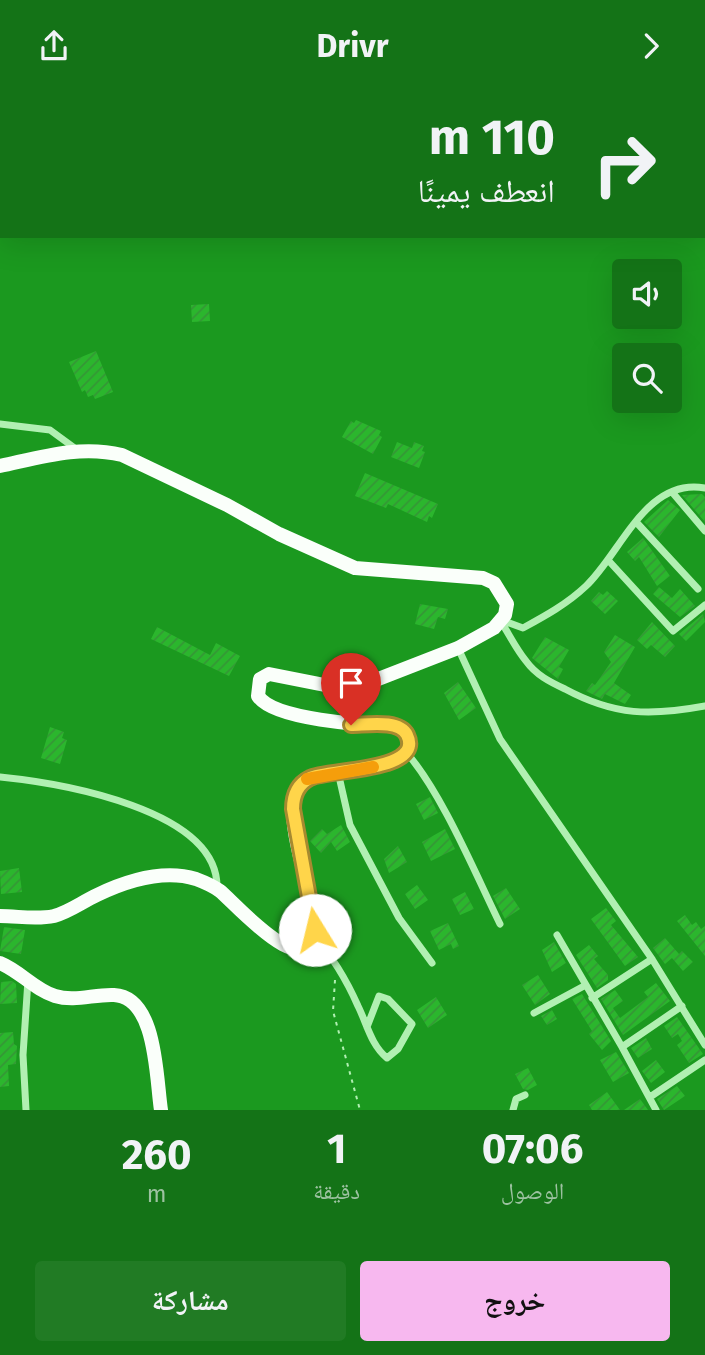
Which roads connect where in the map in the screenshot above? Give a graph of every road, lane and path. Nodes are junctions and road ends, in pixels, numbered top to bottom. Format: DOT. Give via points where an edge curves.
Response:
graph roads {
  1 [pos="0,423"];
  2 [pos="76,450"];
  3 [pos="0,466"];
  4 [pos="705,488"];
  5 [pos="672,492"];
  6 [pos="636,523"];
  7 [pos="705,531"];
  8 [pos="608,560"];
  9 [pos="698,589"];
  10 [pos="705,605"];
  11 [pos="500,620"];
  12 [pos="458,648"];
  13 [pos="705,706"];
  14 [pos="406,751"];
  15 [pos="337,771"];
  16 [pos="0,777"];
  17 [pos="217,889"];
  18 [pos="0,916"];
  19 [pos="500,924"];
  20 [pos="557,935"];
  21 [pos="313,936"];
  22 [pos="652,959"];
  23 [pos="0,963"];
  24 [pos="432,963"];
  25 [pos="338,969"];
  26 [pos="28,979"];
  27 [pos="584,986"];
  28 [pos="592,997"];
  29 [pos="682,1006"];
  30 [pos="534,1013"];
  31 [pos="367,1027"];
  32 [pos="705,1045"];
  33 [pos="622,1047"];
  34 [pos="705,1060"];
  35 [pos="525,1095"];
  36 [pos="650,1097"];
  37 [pos="26,1110"];
  38 [pos="161,1110"];
  39 [pos="360,1110"];
  40 [pos="513,1110"];
  41 [pos="656,1110"];
  1 -- 2 [label="street" via="50,430"];
  2 -- 3 [label="main road"];
  2 -- 11 [label="main road" via="122,455 355,568 483,578 494,583 506,599 507,610"];
  4 -- 5 [label="street"];
  5 -- 6 [label="street" via="653,502"];
  5 -- 7 [label="street"];
  6 -- 8 [label="street"];
  6 -- 9 [label="street"];
  8 -- 10 [label="street" via="673,631"];
  8 -- 11 [label="street" via="587,586 554,612 523,628"];
  11 -- 12 [label="main road"];
  11 -- 13 [label="street" via="526,662 542,677 600,707 631,713"];
  12 -- 14 [label="main road" via="350,689 269,674 260,679 258,696 266,706 330,722 398,727 408,738"];
  12 -- 22 [label="street" via="500,739"];
  14 -- 15 [label="main road" via="394,762"];
  14 -- 19 [label="street" via="440,804"];
  15 -- 21 [label="main road" via="307,779 293,802 314,914"];
  15 -- 24 [label="street" via="350,825 399,918"];
  16 -- 17 [label="street" via="96,794 169,821 197,841 212,859"];
  17 -- 18 [label="main road" via="186,877 156,877 128,882 53,916"];
  17 -- 21 [label="main road" via="285,947 305,946"];
  20 -- 27 [label="street"];
  21 -- 25 [label="street"];
  22 -- 28 [label="street"];
  22 -- 29 [label="street"];
  23 -- 26 [label="main road"];
  25 -- 31 [label="street"];
  25 -- 39 [label="path" via="332,988 333,1011"];
  26 -- 37 [label="street" via="23,1055"];
  26 -- 38 [label="main road" via="64,998 117,995 135,1002 148,1027"];
  27 -- 28 [label="street"];
  27 -- 30 [label="street"];
  28 -- 33 [label="street"];
  29 -- 32 [label="street"];
  29 -- 33 [label="street"];
  31 -- 31 [label="street" via="377,1049 387,1058 398,1049 412,1024 388,999 379,996"];
  33 -- 36 [label="street"];
  34 -- 36 [label="street"];
  35 -- 40 [label="street" via="516,1099"];
  36 -- 41 [label="street"];
}
